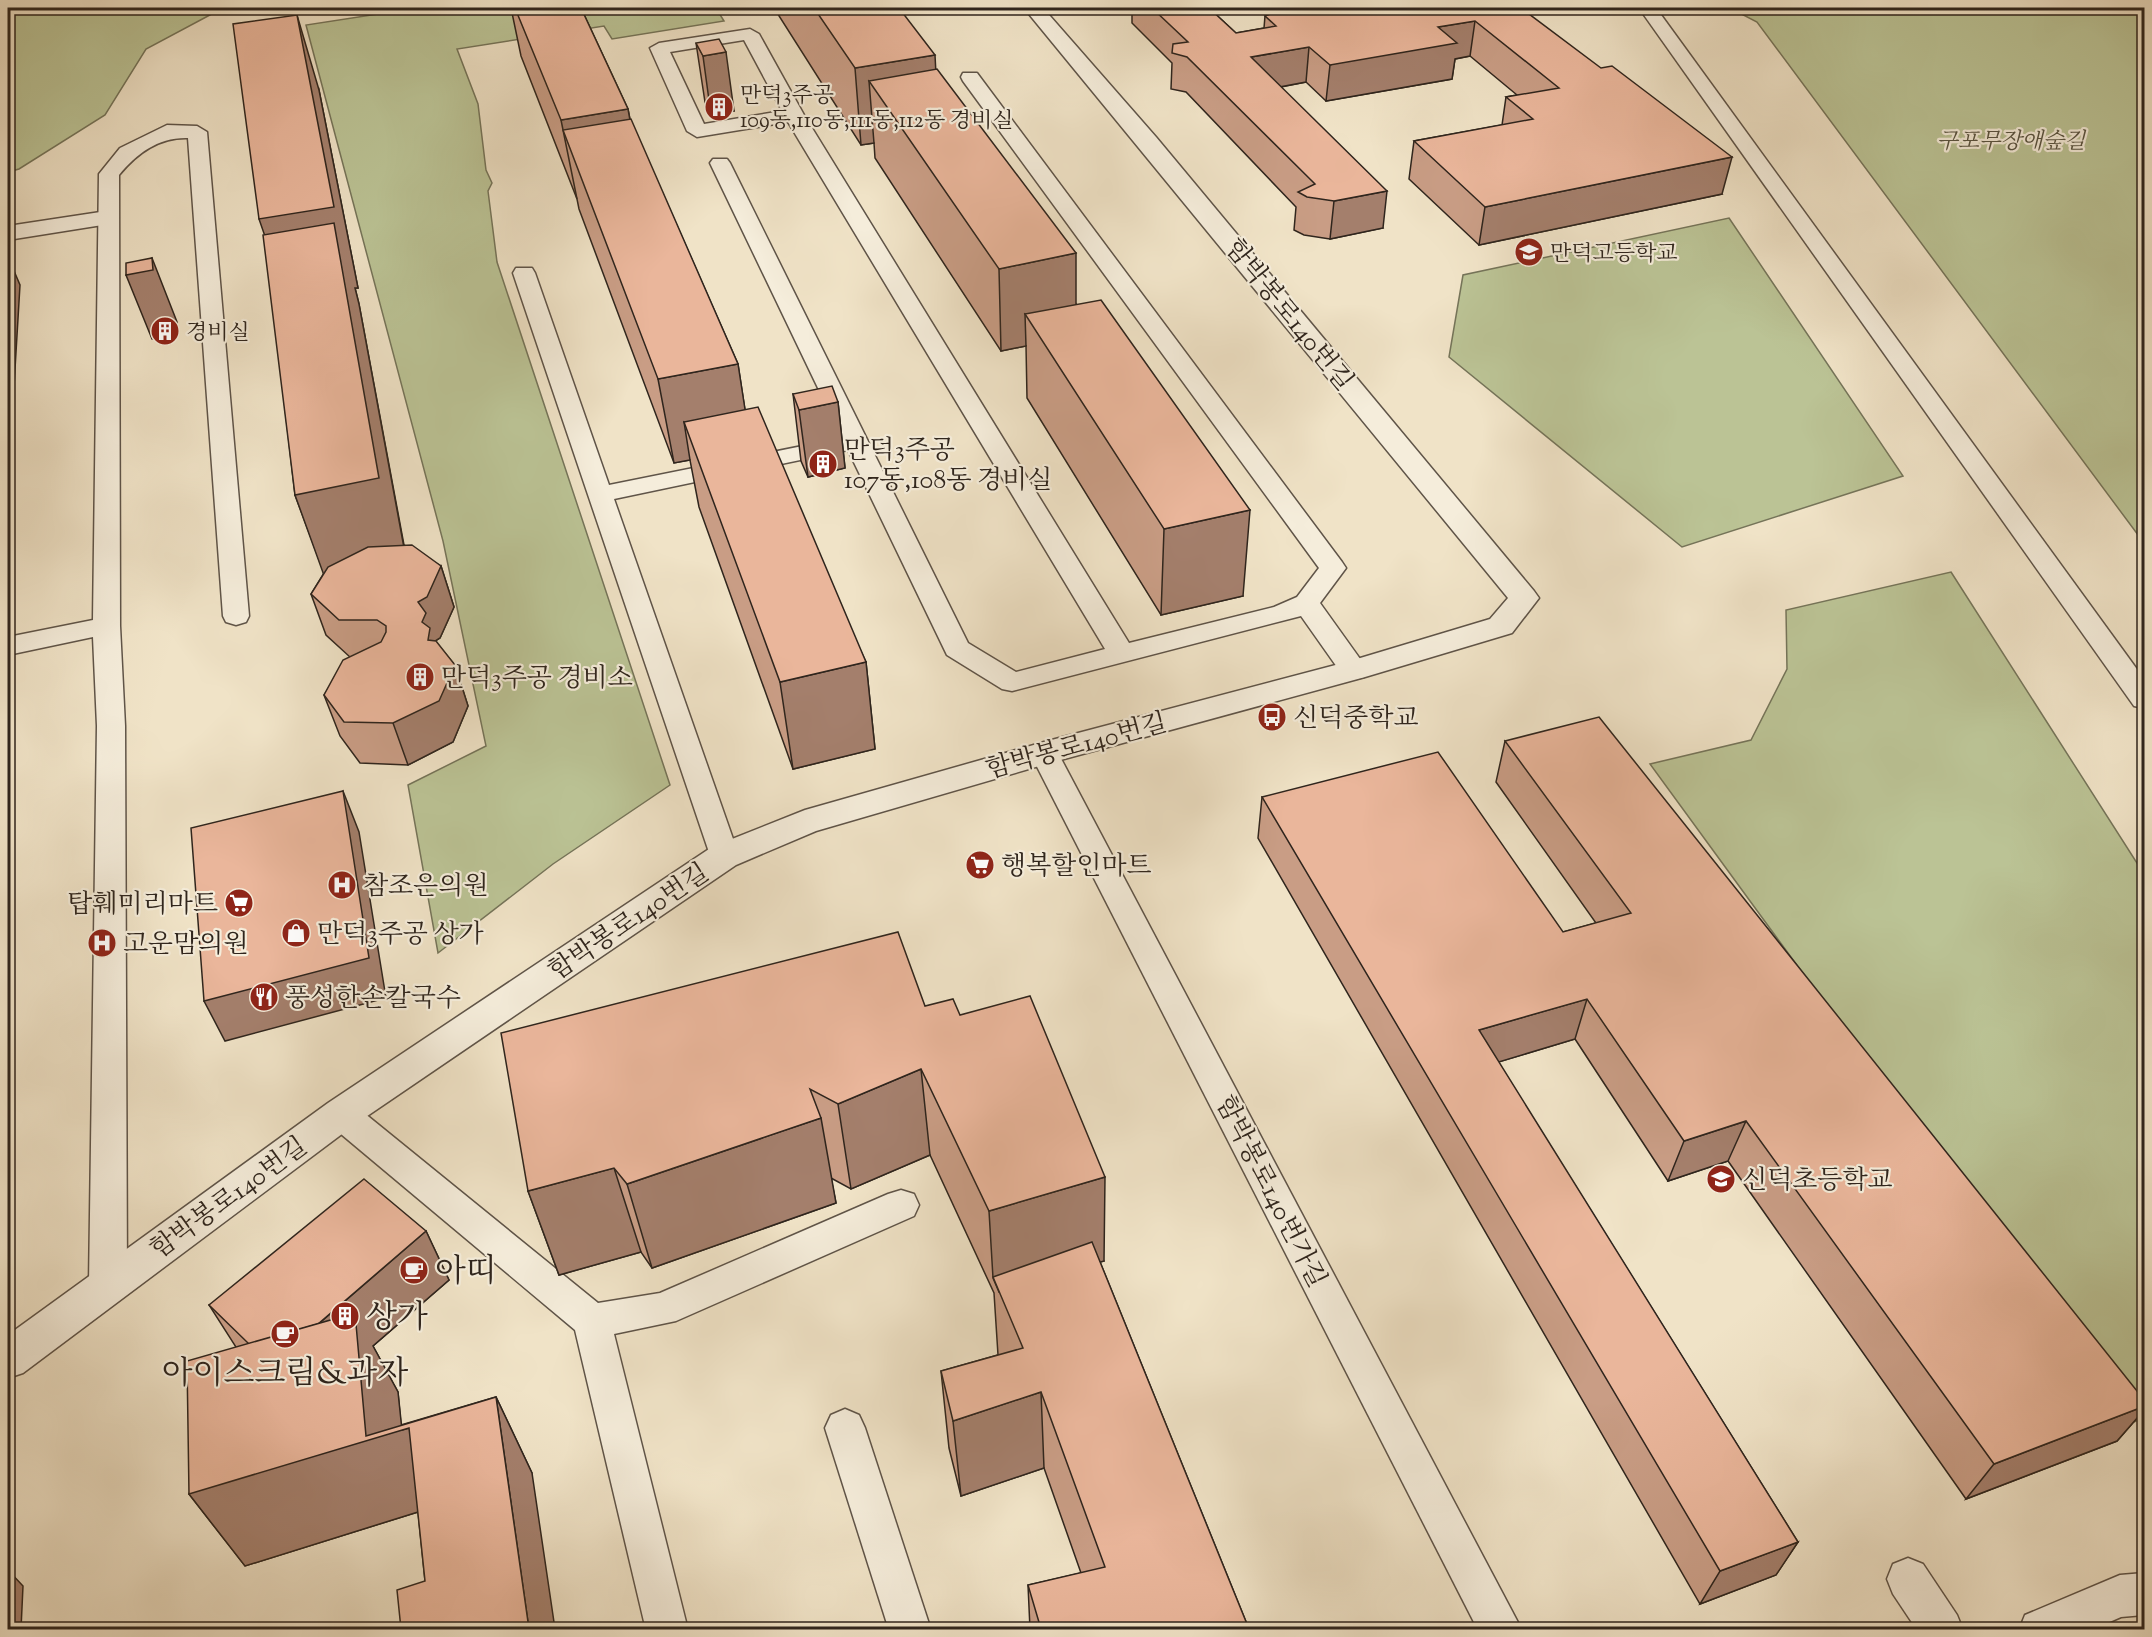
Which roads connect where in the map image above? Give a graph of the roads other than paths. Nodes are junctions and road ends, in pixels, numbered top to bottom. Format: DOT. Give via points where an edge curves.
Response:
graph roads {
  1 [pos="1033,8"];
  2 [pos="1647,8"];
  3 [pos="970,77"];
  4 [pos="794,114"];
  5 [pos="720,163"];
  6 [pos="107,218"];
  7 [pos="8,233"];
  8 [pos="524,273"];
  9 [pos="857,441"];
  10 [pos="599,495"];
  11 [pos="1306,603"];
  12 [pos="236,616"];
  13 [pos="106,626"];
  14 [pos="8,646"];
  15 [pos="1122,654"];
  16 [pos="1354,670"];
  17 [pos="2145,699"];
  18 [pos="1044,753"];
  19 [pos="724,856"];
  20 [pos="341,1114"];
  21 [pos="901,1205"];
  22 [pos="108,1284"];
  23 [pos="592,1321"];
  24 [pos="8,1359"];
  25 [pos="845,1428"];
  26 [pos="1908,1579"];
  27 [pos="2145,1594"];
  28 [pos="667,1629"];
  29 [pos="910,1629"];
  30 [pos="1501,1629"];
  31 [pos="1942,1629"];
  32 [pos="2040,1629"];
  1 -- 16 [label="street, 함박봉로140번길" via="1524,598 1502,626"];
  2 -- 17 [label="lane"];
  3 -- 11 [label="lane" via="1333,568"];
  4 -- 4 [label="lane" via="750,34 659,48 697,131"];
  4 -- 15 [label="lane"];
  5 -- 9 [label="lane"];
  6 -- 7 [label="street"];
  6 -- 12 [label="lane" via="109,174 127,152 167,130 197,132"];
  6 -- 13 [label="lane"];
  8 -- 10 [label="lane"];
  9 -- 10 [label="lane"];
  9 -- 15 [label="lane" via="957,650 1012,682"];
  10 -- 19 [label="lane"];
  11 -- 15 [label="lane" via="1283,614"];
  11 -- 16 [label="lane"];
  13 -- 14 [label="lane"];
  13 -- 22 [label="lane" via="111,726"];
  16 -- 18 [label="street, 함박봉로140번길"];
  18 -- 19 [label="street, 함박봉로140번길" via="805,822"];
  18 -- 30 [label="lane, 함박봉로140번가길"];
  19 -- 20 [label="street, 함박봉로140번길"];
  20 -- 22 [label="street, 함박봉로140번길"];
  20 -- 23 [label="lane"];
  21 -- 23 [label="lane" via="663,1309"];
  22 -- 24 [label="street, 함박봉로140번길"];
  23 -- 28 [label="lane"];
  25 -- 29 [label="lane"];
  26 -- 31 [label="lane"];
  27 -- 32 [label="lane" via="2120,1596"];
}
